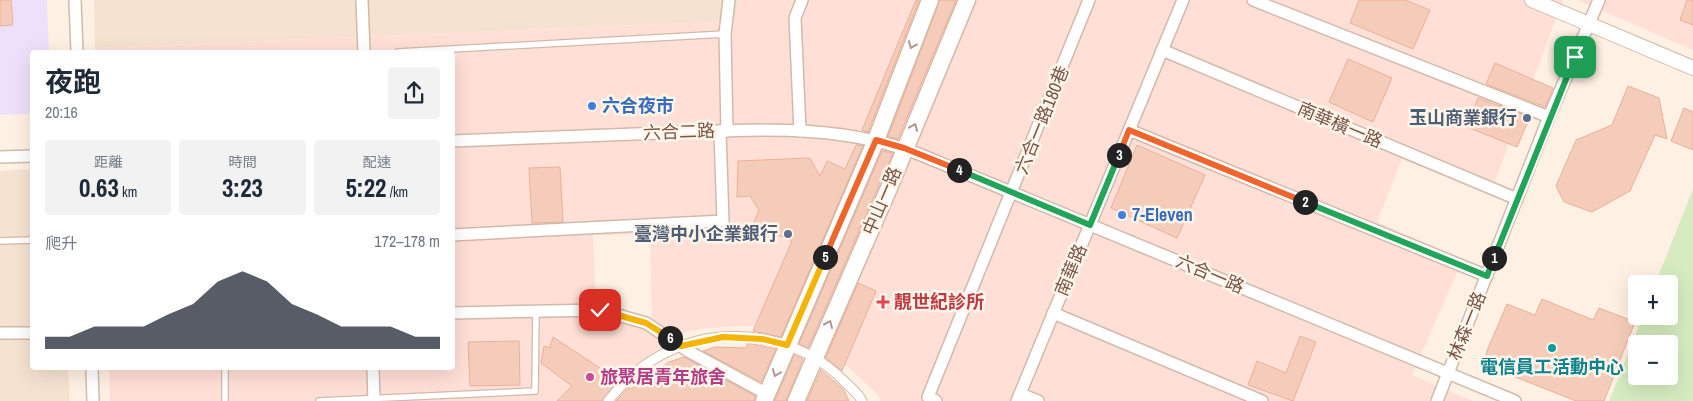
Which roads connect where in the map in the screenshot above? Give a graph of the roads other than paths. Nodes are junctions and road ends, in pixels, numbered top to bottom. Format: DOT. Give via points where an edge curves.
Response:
graph roads {
  1 [pos="75,0"];
  2 [pos="362,0"];
  3 [pos="729,0"];
  4 [pos="802,0"];
  5 [pos="930,0"];
  6 [pos="967,0"];
  7 [pos="1089,0"];
  8 [pos="1183,0"];
  9 [pos="1253,0"];
  10 [pos="1532,0"];
  11 [pos="1599,0"];
  12 [pos="1588,24"];
  13 [pos="725,34"];
  14 [pos="77,50"];
  15 [pos="364,50"];
  16 [pos="434,50"];
  17 [pos="1162,50"];
  18 [pos="1693,68"];
  19 [pos="1550,116"];
  20 [pos="1129,130"];
  21 [pos="723,131"];
  22 [pos="800,131"];
  23 [pos="876,140"];
  24 [pos="455,141"];
  25 [pos="904,148"];
  26 [pos="30,156"];
  27 [pos="0,158"];
  28 [pos="1013,192"];
  29 [pos="1517,199"];
  30 [pos="1090,225"];
  31 [pos="455,235"];
  32 [pos="30,240"];
  33 [pos="0,241"];
  34 [pos="1487,276"];
  35 [pos="536,310"];
  36 [pos="455,313"];
  37 [pos="1053,314"];
  38 [pos="30,333"];
  39 [pos="0,334"];
  40 [pos="787,345"];
  41 [pos="681,346"];
  42 [pos="814,356"];
  43 [pos="92,370"];
  44 [pos="224,370"];
  45 [pos="373,370"];
  46 [pos="1448,373"];
  47 [pos="1019,397"];
  48 [pos="766,398"];
  49 [pos="374,399"];
  50 [pos="94,401"];
  51 [pos="225,401"];
  52 [pos="319,401"];
  53 [pos="608,401"];
  54 [pos="796,401"];
  55 [pos="862,401"];
  56 [pos="936,401"];
  57 [pos="1038,401"];
  58 [pos="1262,401"];
  59 [pos="1437,401"];
  60 [pos="1515,401"];
  1 -- 14 [label="street"];
  2 -- 15 [label="street"];
  3 -- 13 [label="street"];
  4 -- 22 [label="street" via="795,18"];
  5 -- 23 [label="main road, 中山一路, one-way"];
  25 -- 6 [label="main road, 中山一路, one-way"];
  7 -- 28 [label="street, 六合一路180巷"];
  8 -- 17 [label="street, 南華路"];
  9 -- 19 [label="street"];
  10 -- 12 [label="street"];
  11 -- 12 [label="street, 林森一路"];
  12 -- 18 [label="street"];
  12 -- 19 [label="street, 林森一路"];
  13 -- 16 [label="lane"];
  13 -- 21 [label="street"];
  17 -- 20 [label="street, 南華路"];
  17 -- 29 [label="street, 南華橫一路"];
  19 -- 29 [label="street, 林森一路"];
  20 -- 30 [label="street, 南華路"];
  20 -- 34 [label="street"];
  21 -- 22 [label="street, 六合二路"];
  21 -- 24 [label="street, 六合二路"];
  21 -- 31 [label="street" via="723,221"];
  22 -- 23 [label="street, 六合二路"];
  23 -- 25 [label="street, 六合二路"];
  23 -- 40 [label="main road, 中山一路"];
  25 -- 28 [label="street, 六合一路"];
  42 -- 25 [label="main road, 中山一路, one-way"];
  26 -- 27 [label="street"];
  28 -- 30 [label="street, 六合一路"];
  28 -- 56 [label="street, 六合一路180巷" via="928,397"];
  29 -- 34 [label="street, 林森一路"];
  30 -- 37 [label="street, 南華路"];
  30 -- 46 [label="street, 六合一路"];
  32 -- 33 [label="lane"];
  34 -- 46 [label="street, 林森一路"];
  35 -- 36 [label="street"];
  35 -- 41 [label="street" via="600,310 646,323"];
  35 -- 49 [label="lane" via="535,391"];
  37 -- 47 [label="street, 南華路"];
  37 -- 58 [label="street"];
  38 -- 39 [label="street"];
  40 -- 41 [label="street" via="762,339 723,337"];
  40 -- 42 [label="street"];
  40 -- 48 [label="main road, 中山一路, one-way"];
  41 -- 48 [label="street"];
  41 -- 53 [label="street" via="651,360 622,384"];
  42 -- 54 [label="main road, 中山一路"];
  42 -- 55 [label="street" via="834,370"];
  43 -- 50 [label="street"];
  44 -- 51 [label="lane"];
  45 -- 49 [label="street"];
  46 -- 59 [label="street, 林森一路"];
  46 -- 60 [label="street, 六合一路"];
  47 -- 57 [label="street"];
  49 -- 52 [label="lane"];
}
